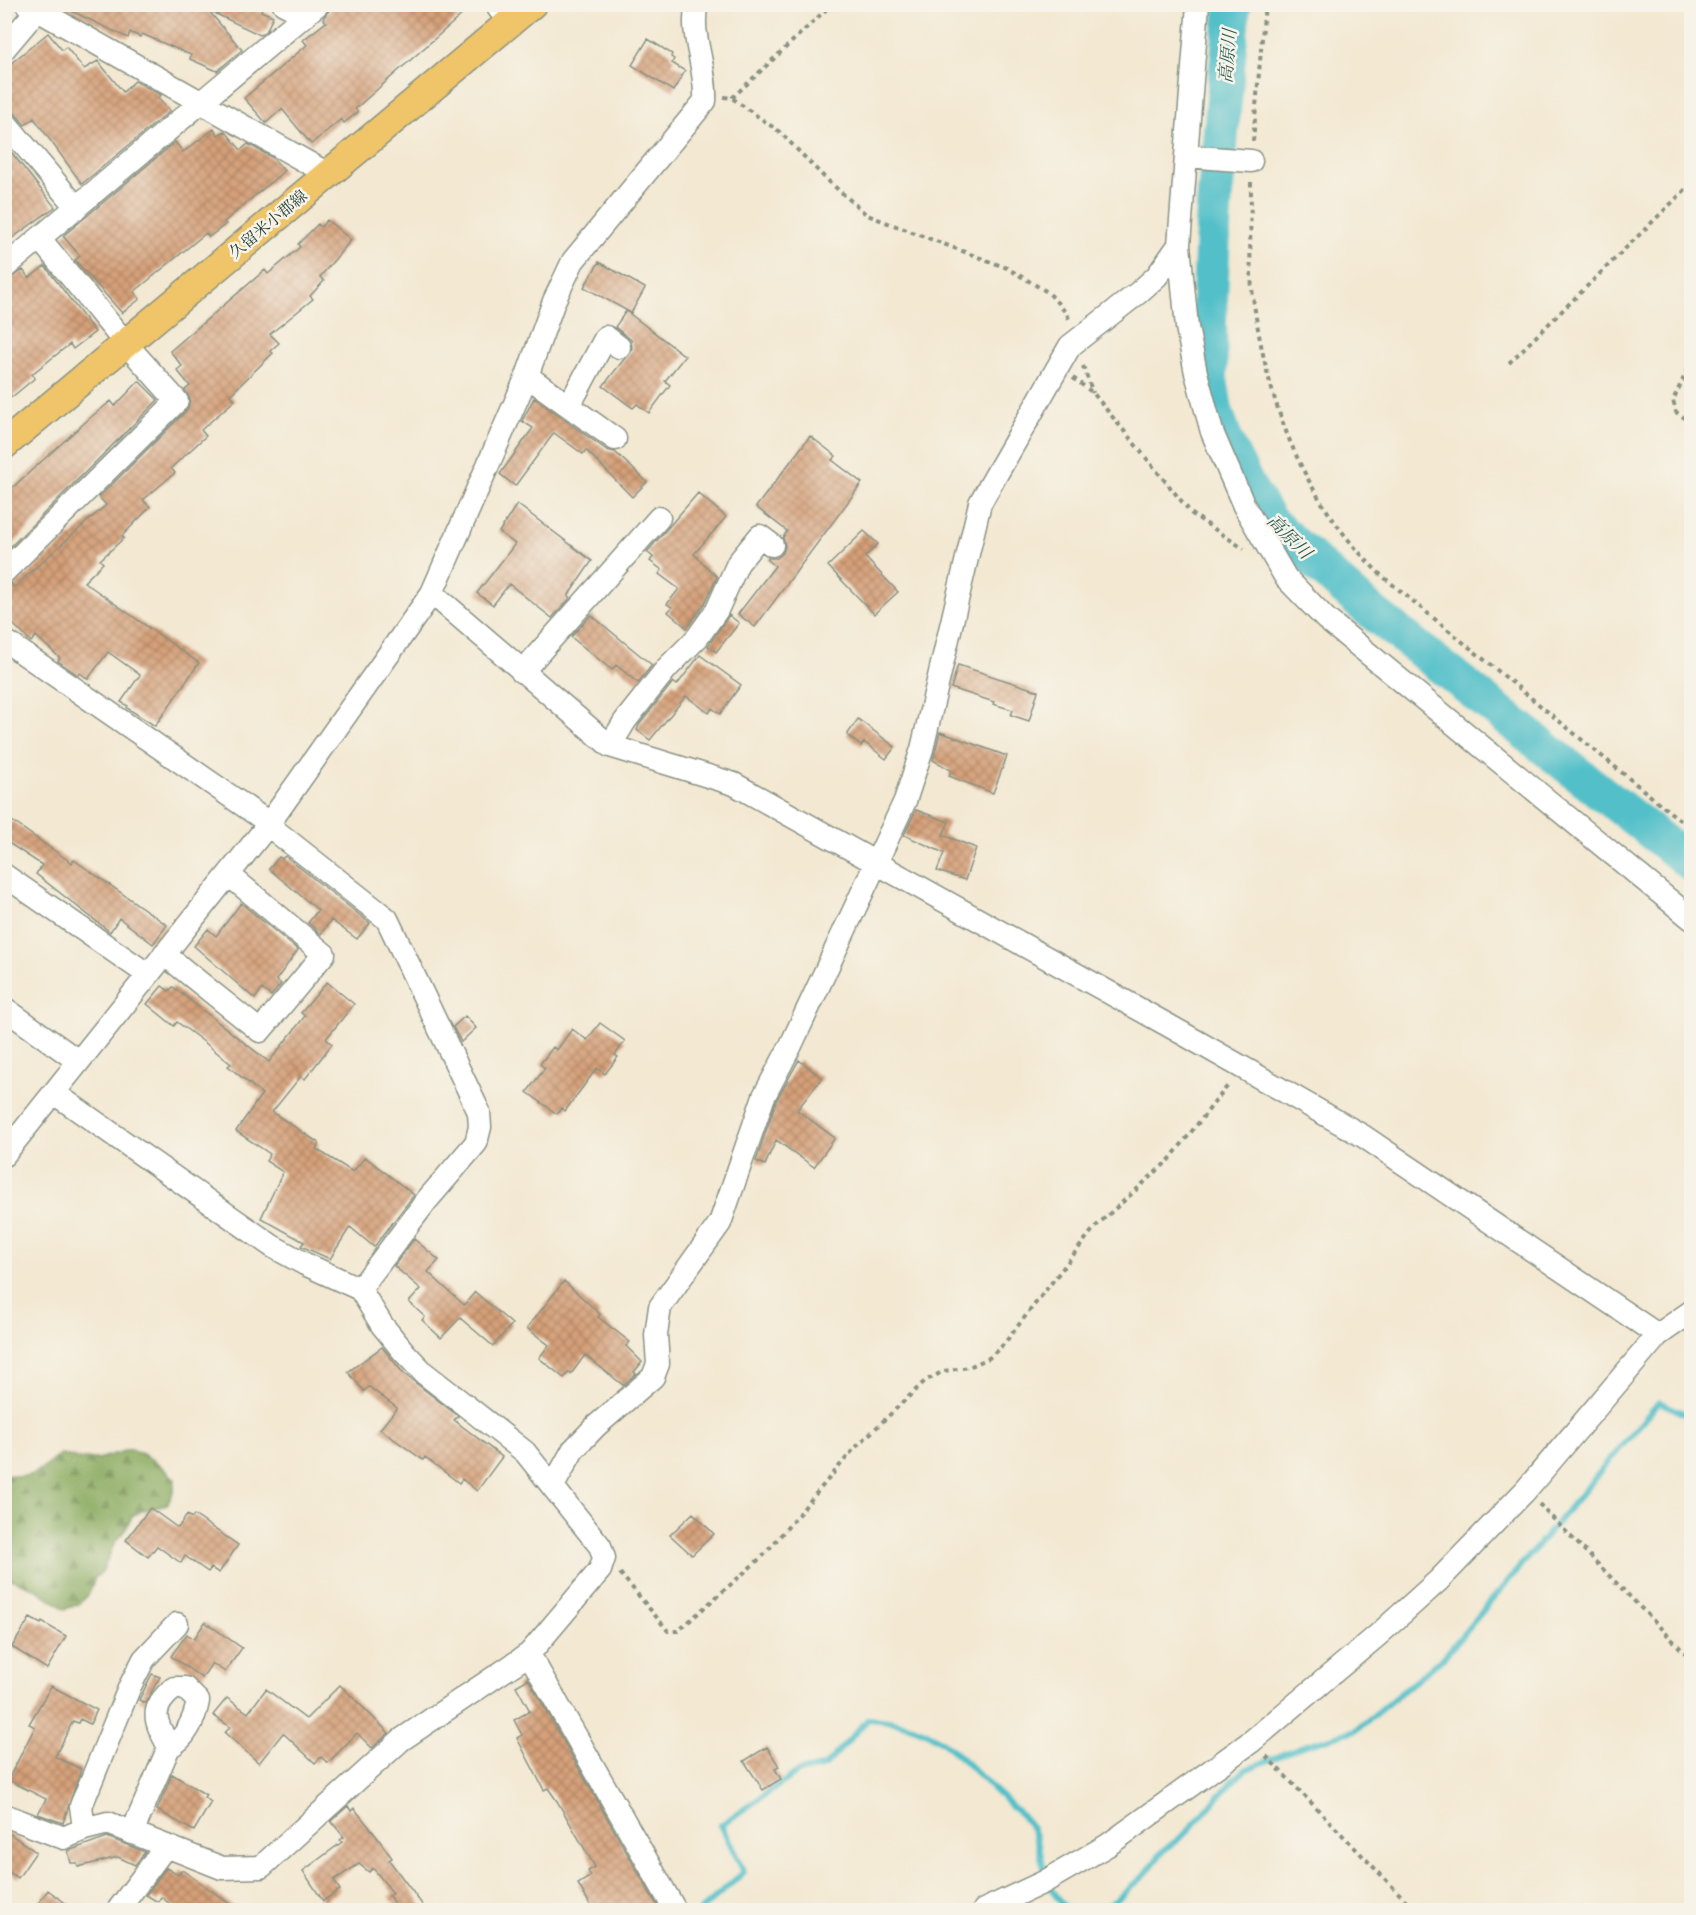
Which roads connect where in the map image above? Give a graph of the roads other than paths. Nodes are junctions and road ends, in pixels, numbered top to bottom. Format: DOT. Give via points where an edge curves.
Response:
graph roads {
  1 [pos="284,4"];
  2 [pos="696,4"];
  3 [pos="1198,4"];
  4 [pos="35,7"];
  5 [pos="312,10"];
  6 [pos="515,10"];
  7 [pos="4,49"];
  8 [pos="202,102"];
  9 [pos="4,121"];
  10 [pos="1189,156"];
  11 [pos="1247,161"];
  12 [pos="328,174"];
  13 [pos="76,208"];
  14 [pos="40,239"];
  15 [pos="1179,245"];
  16 [pos="4,268"];
  17 [pos="126,344"];
  18 [pos="619,347"];
  19 [pos="526,376"];
  20 [pos="569,406"];
  21 [pos="615,439"];
  22 [pos="4,445"];
  23 [pos="659,518"];
  24 [pos="772,545"];
  25 [pos="4,572"];
  26 [pos="432,593"];
  27 [pos="4,640"];
  28 [pos="522,672"];
  29 [pos="610,746"];
  30 [pos="269,824"];
  31 [pos="876,862"];
  32 [pos="4,875"];
  33 [pos="229,875"];
  34 [pos="1692,919"];
  35 [pos="164,954"];
  36 [pos="147,974"];
  37 [pos="4,1008"];
  38 [pos="78,1061"];
  39 [pos="54,1093"];
  40 [pos="4,1155"];
  41 [pos="360,1289"];
  42 [pos="1692,1311"];
  43 [pos="1658,1335"];
  44 [pos="553,1486"];
  45 [pos="177,1624"];
  46 [pos="529,1654"];
  47 [pos="169,1747"];
  48 [pos="4,1815"];
  49 [pos="84,1829"];
  50 [pos="132,1833"];
  51 [pos="165,1846"];
  52 [pos="118,1911"];
  53 [pos="675,1911"];
  54 [pos="984,1911"];
  1 -- 5 [label="street"];
  2 -- 19 [label="street" via="692,22 703,59 705,101 573,261"];
  3 -- 10 [label="street"];
  4 -- 7 [label="street"];
  4 -- 8 [label="street"];
  5 -- 8 [label="street"];
  6 -- 12 [label="main road, 久留米小郡線"];
  8 -- 12 [label="street"];
  8 -- 13 [label="street"];
  9 -- 13 [label="street"];
  10 -- 11 [label="street"];
  10 -- 15 [label="street"];
  12 -- 17 [label="main road, 久留米小郡線"];
  13 -- 14 [label="street"];
  14 -- 16 [label="street"];
  14 -- 17 [label="street"];
  15 -- 31 [label="street" via="1157,276 1070,346 980,503 922,749 905,801"];
  15 -- 34 [label="street" via="1187,327 1212,432 1244,506 1287,578 1326,619"];
  17 -- 22 [label="main road, 久留米小郡線"];
  17 -- 25 [label="street" via="177,401"];
  18 -- 20 [label="street" via="606,337"];
  19 -- 20 [label="street"];
  19 -- 26 [label="street"];
  20 -- 21 [label="street"];
  23 -- 28 [label="street"];
  24 -- 29 [label="street" via="760,536 738,563 717,610 625,721"];
  26 -- 28 [label="street"];
  26 -- 30 [label="street"];
  27 -- 30 [label="street"];
  28 -- 29 [label="street"];
  29 -- 31 [label="street" via="734,784"];
  30 -- 33 [label="street"];
  30 -- 41 [label="street" via="387,919 479,1112 476,1143 420,1208"];
  31 -- 43 [label="street" via="1364,1136"];
  31 -- 44 [label="street" via="764,1096 720,1223 660,1307 656,1335 658,1364 653,1377 573,1450"];
  32 -- 36 [label="street"];
  33 -- 35 [label="street"];
  33 -- 35 [label="street" via="324,954 260,1032"];
  35 -- 36 [label="street"];
  36 -- 38 [label="street"];
  37 -- 38 [label="street"];
  38 -- 39 [label="street"];
  39 -- 40 [label="street"];
  39 -- 41 [label="street" via="272,1245"];
  41 -- 44 [label="street" via="382,1325 424,1373 525,1452"];
  42 -- 43 [label="street"];
  43 -- 54 [label="street" via="1526,1491 1439,1580 1251,1741 1108,1845"];
  44 -- 46 [label="street" via="600,1546 604,1558 600,1570"];
  45 -- 49 [label="street" via="144,1659 130,1686 81,1806"];
  46 -- 51 [label="street" via="401,1740 261,1867 222,1868"];
  46 -- 53 [label="street"];
  47 -- 50 [label="street"];
  48 -- 49 [label="street" via="64,1838"];
  49 -- 50 [label="street" via="108,1823"];
  50 -- 51 [label="street"];
  51 -- 52 [label="street"];
}
